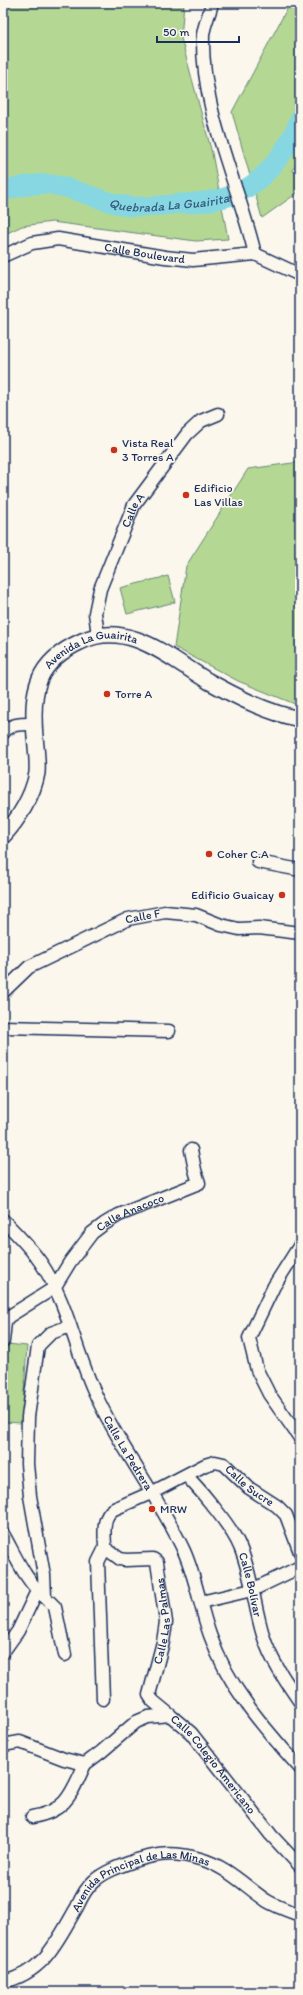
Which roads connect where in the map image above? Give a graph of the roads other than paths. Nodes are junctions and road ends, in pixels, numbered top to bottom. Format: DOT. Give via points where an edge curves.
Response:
graph roads {
  1 [pos="212,3"];
  2 [pos="254,254"];
  3 [pos="3,256"];
  4 [pos="300,275"];
  5 [pos="218,414"];
  6 [pos="98,635"];
  7 [pos="300,719"];
  8 [pos="34,724"];
  9 [pos="3,733"];
  10 [pos="3,836"];
  11 [pos="258,862"];
  12 [pos="300,870"];
  13 [pos="300,933"];
  14 [pos="3,992"];
  15 [pos="3,1027"];
  16 [pos="169,1031"];
  17 [pos="191,1150"];
  18 [pos="3,1220"];
  19 [pos="300,1245"];
  20 [pos="54,1288"];
  21 [pos="70,1326"];
  22 [pos="3,1342"];
  23 [pos="300,1438"];
  24 [pos="187,1476"];
  25 [pos="153,1492"];
  26 [pos="3,1534"];
  27 [pos="105,1548"];
  28 [pos="300,1552"];
  29 [pos="300,1567"];
  30 [pos="252,1590"];
  31 [pos="41,1594"];
  32 [pos="201,1602"];
  33 [pos="3,1652"];
  34 [pos="65,1655"];
  35 [pos="103,1698"];
  36 [pos="300,1702"];
  37 [pos="170,1715"];
  38 [pos="3,1745"];
  39 [pos="85,1764"];
  40 [pos="300,1768"];
  41 [pos="32,1817"];
  42 [pos="300,1866"];
  43 [pos="300,1915"];
  44 [pos="3,1982"];
  1 -- 2 [label="street" via="203,34 207,87 226,159 247,220"];
  2 -- 3 [label="street, Calle Boulevard" via="193,260 58,239 32,243"];
  2 -- 4 [label="street"];
  5 -- 6 [label="street, Calle A" via="201,421 187,434 134,505 100,589 95,613"];
  6 -- 7 [label="street, Avenida La Guairita" via="126,636 142,641 236,696"];
  6 -- 8 [label="street, Avenida La Guairita" via="62,652 44,669 36,687"];
  8 -- 9 [label="street" via="15,725"];
  8 -- 10 [label="street, Avenida La Guairita" via="37,773 25,805"];
  11 -- 12 [label="street"];
  13 -- 14 [label="street, Calle F" via="259,928 238,929 196,915 165,912 128,919 29,967"];
  15 -- 16 [label="street"];
  17 -- 20 [label="street, Calle Anacoco" via="199,1183 119,1215 104,1224 92,1233"];
  18 -- 20 [label="street, Calle La Pedrera" via="41,1262"];
  19 -- 23 [label="street" via="274,1286 249,1338 257,1370 269,1394"];
  20 -- 21 [label="street, Calle La Pedrera"];
  20 -- 22 [label="street" via="8,1317"];
  21 -- 25 [label="street, Calle La Pedrera" via="105,1415"];
  21 -- 31 [label="street" via="50,1333 38,1346 30,1403 28,1479 31,1512 44,1575"];
  24 -- 25 [label="street, Calle Sucre"];
  24 -- 28 [label="street, Calle Sucre" via="205,1465 215,1462 224,1464 249,1488 265,1497 286,1515"];
  24 -- 30 [label="street, Calle Bolívar" via="239,1544"];
  25 -- 27 [label="street" via="108,1513 105,1519"];
  25 -- 32 [label="street, Calle La Pedrera" via="184,1552"];
  26 -- 31 [label="street"];
  27 -- 35 [label="street" via="98,1562"];
  27 -- 37 [label="street, Calle Las Palmas" via="122,1560 153,1559 157,1562 166,1622 149,1695"];
  29 -- 30 [label="street"];
  30 -- 32 [label="street"];
  30 -- 36 [label="street, Calle Bolívar" via="263,1637"];
  31 -- 33 [label="street"];
  31 -- 34 [label="street" via="55,1607"];
  32 -- 40 [label="street, Calle La Pedrera" via="210,1636 241,1697"];
  37 -- 39 [label="street, Calle Colegio Americano" via="145,1717 136,1722"];
  37 -- 42 [label="street, Calle Colegio Americano" via="191,1733 271,1835"];
  38 -- 39 [label="street" via="20,1742"];
  39 -- 41 [label="street" via="64,1803 49,1813"];
  43 -- 44 [label="street, Avenida Principal de Las Minas" via="268,1901 218,1866 201,1859 161,1854 123,1865 93,1881 53,1948 40,1963 26,1974"];
}
